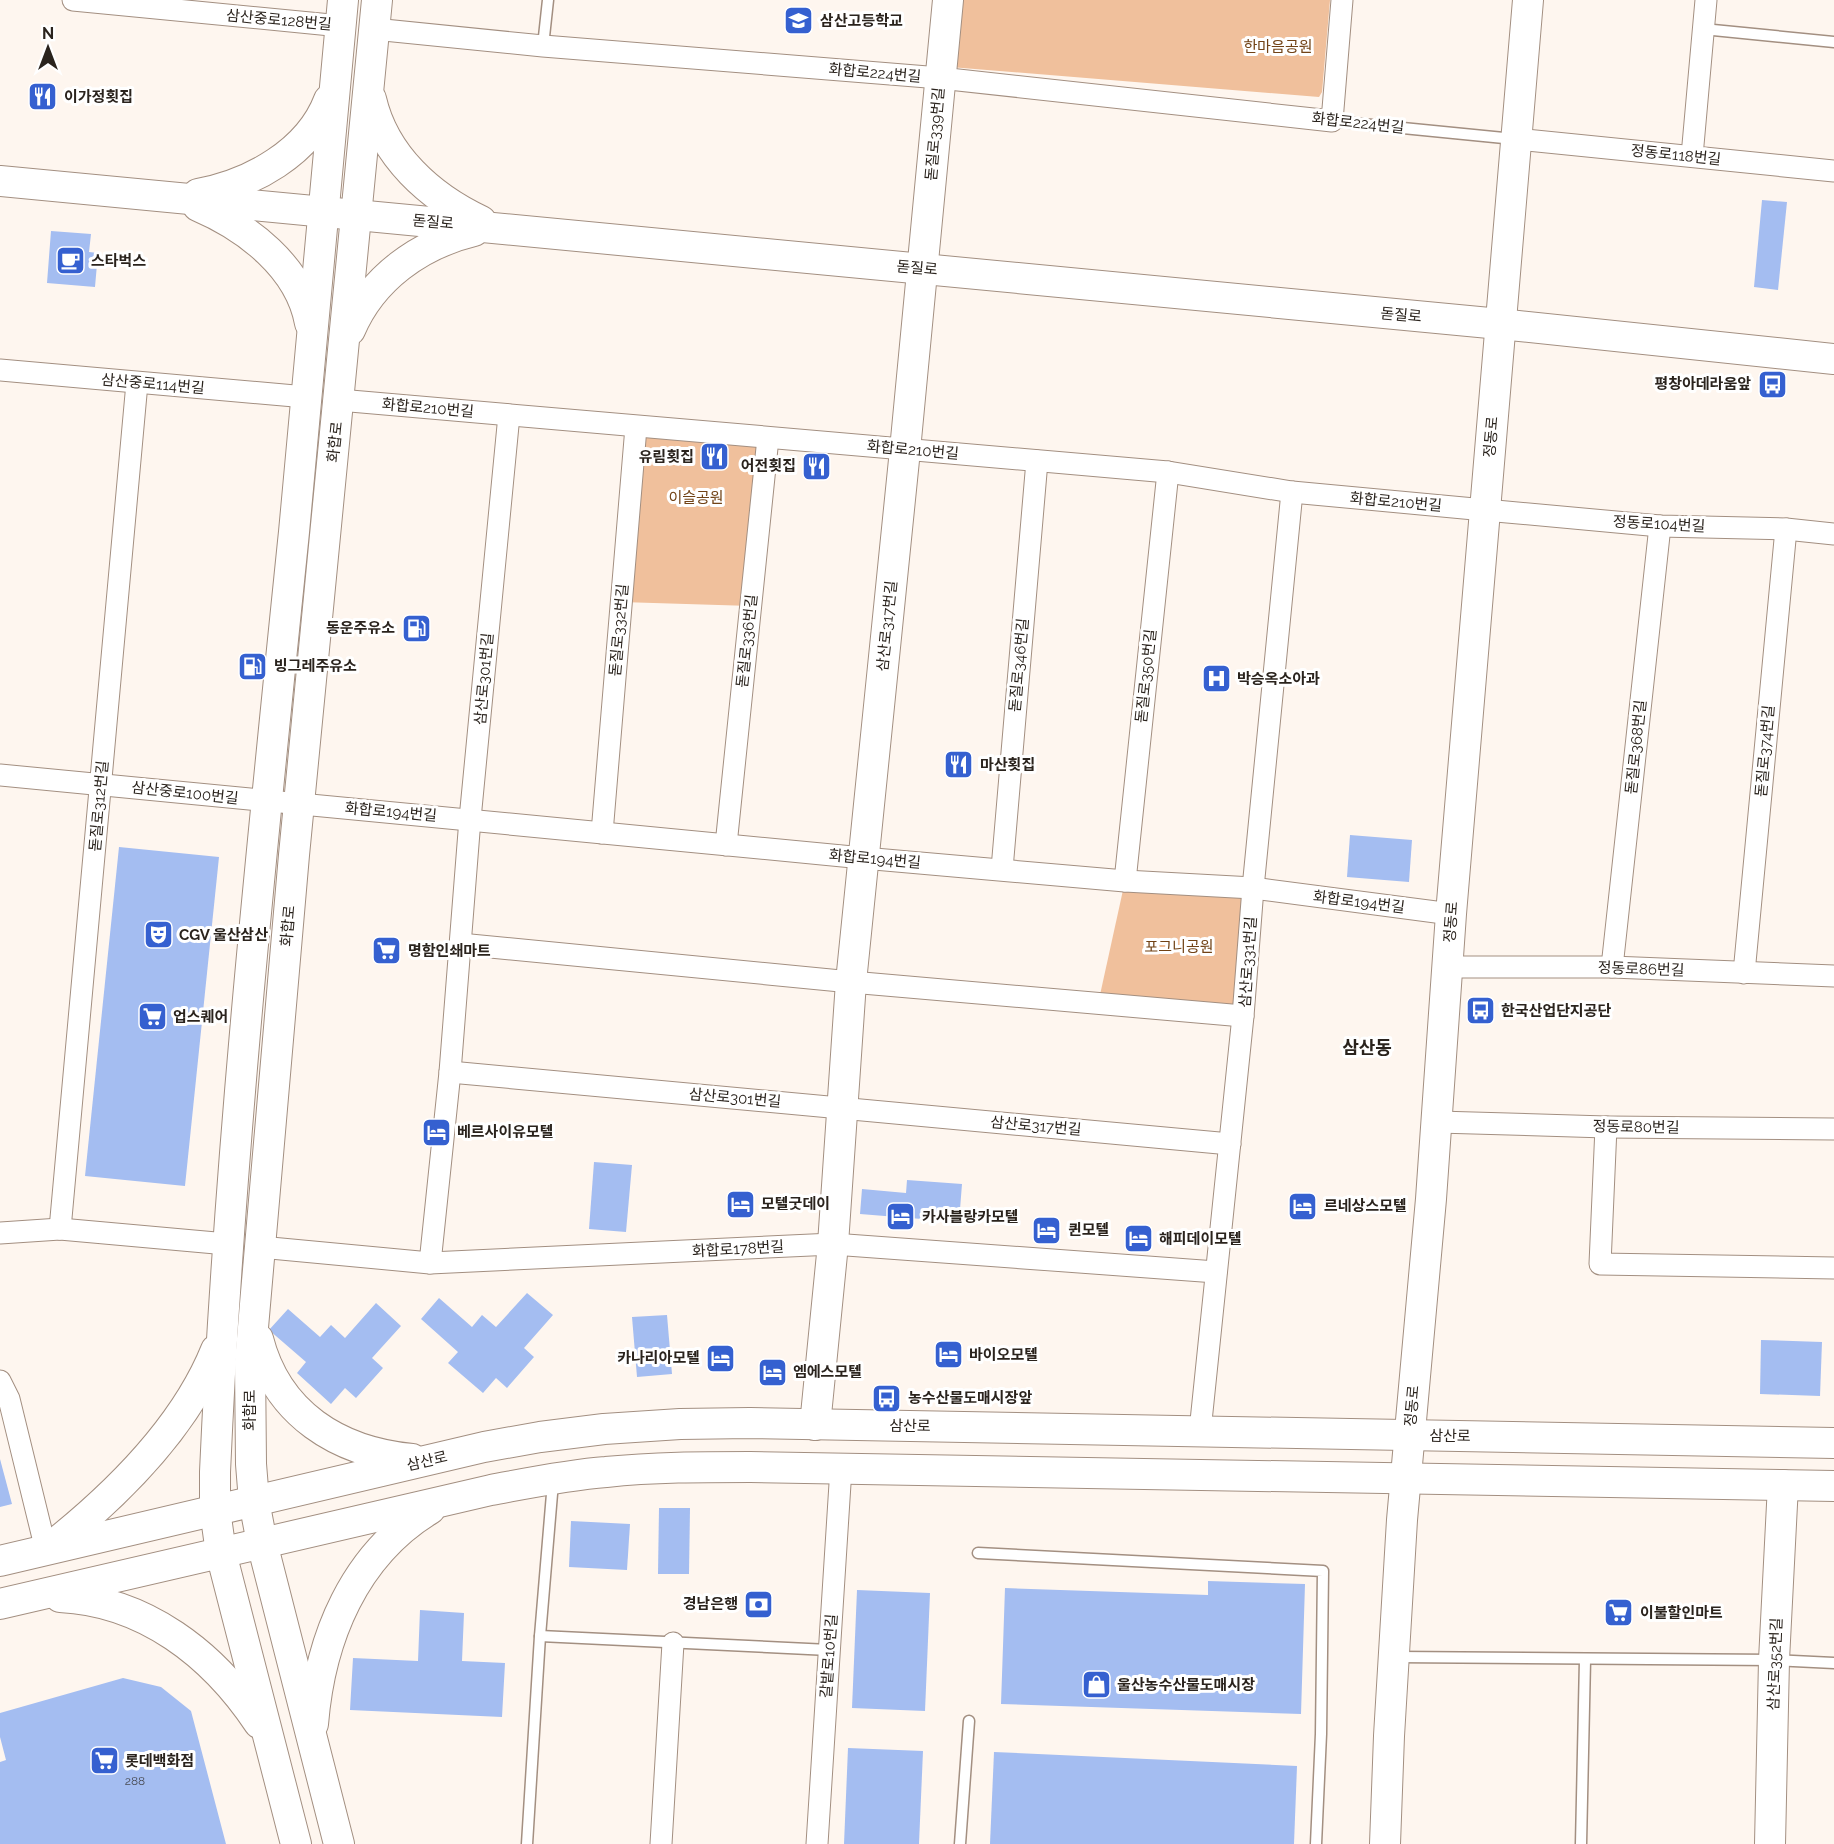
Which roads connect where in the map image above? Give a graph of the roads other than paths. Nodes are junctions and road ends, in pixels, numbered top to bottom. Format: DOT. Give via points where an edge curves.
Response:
graph roads {
  1 [pos="73,0"];
  2 [pos="548,0"];
  3 [pos="948,0"];
  4 [pos="1342,0"];
  5 [pos="1528,0"];
  6 [pos="1706,0"];
  7 [pos="173,5"];
  8 [pos="342,13"];
  9 [pos="376,14"];
  10 [pos="1703,29"];
  11 [pos="1834,42"];
  12 [pos="543,46"];
  13 [pos="940,78"];
  14 [pos="335,86"];
  15 [pos="369,90"];
  16 [pos="1332,121"];
  17 [pos="1517,139"];
  18 [pos="1692,156"];
  19 [pos="1834,171"];
  20 [pos="0,181"];
  21 [pos="176,198"];
  22 [pos="323,211"];
  23 [pos="357,214"];
  24 [pos="501,228"];
  25 [pos="922,268"];
  26 [pos="1500,324"];
  27 [pos="312,336"];
  28 [pos="345,340"];
  29 [pos="1834,358"];
  30 [pos="0,370"];
  31 [pos="137,383"];
  32 [pos="306,397"];
  33 [pos="339,400"];
  34 [pos="509,416"];
  35 [pos="636,426"];
  36 [pos="768,438"];
  37 [pos="906,450"];
  38 [pos="1036,461"];
  39 [pos="1168,472"];
  40 [pos="1292,492"];
  41 [pos="1485,510"];
  42 [pos="1660,526"];
  43 [pos="1786,530"];
  44 [pos="1834,534"];
  45 [pos="0,775"];
  46 [pos="101,784"];
  47 [pos="267,801"];
  48 [pos="299,803"];
  49 [pos="470,819"];
  50 [pos="602,833"];
  51 [pos="726,845"];
  52 [pos="863,858"];
  53 [pos="1002,869"];
  54 [pos="1125,881"];
  55 [pos="1253,888"];
  56 [pos="1451,914"];
  57 [pos="460,944"];
  58 [pos="1448,968"];
  59 [pos="1612,968"];
  60 [pos="1744,974"];
  61 [pos="1834,976"];
  62 [pos="851,982"];
  63 [pos="1244,1016"];
  64 [pos="450,1072"];
  65 [pos="841,1108"];
  66 [pos="1438,1122"];
  67 [pos="1606,1127"];
  68 [pos="1834,1129"];
  69 [pos="1230,1144"];
  70 [pos="60,1229"];
  71 [pos="0,1233"];
  72 [pos="227,1244"];
  73 [pos="833,1244"];
  74 [pos="260,1247"];
  75 [pos="430,1263"];
  76 [pos="1834,1269"];
  77 [pos="1216,1272"];
  78 [pos="254,1317"];
  79 [pos="221,1336"];
  80 [pos="0,1381"];
  81 [pos="815,1425"];
  82 [pos="1200,1431"];
  83 [pos="1410,1435"];
  84 [pos="1834,1443"];
  85 [pos="433,1459"];
  86 [pos="841,1468"];
  87 [pos="554,1478"];
  88 [pos="1406,1478"];
  89 [pos="1783,1485"];
  90 [pos="1834,1486"];
  91 [pos="452,1498"];
  92 [pos="254,1501"];
  93 [pos="215,1510"];
  94 [pos="262,1544"];
  95 [pos="46,1550"];
  96 [pos="221,1553"];
  97 [pos="978,1553"];
  98 [pos="0,1561"];
  99 [pos="13,1601"];
  100 [pos="540,1636"];
  101 [pos="673,1643"];
  102 [pos="829,1650"];
  103 [pos="1394,1657"];
  104 [pos="1585,1660"];
  105 [pos="1774,1660"];
  106 [pos="1834,1663"];
  107 [pos="969,1721"];
  108 [pos="269,1738"];
  109 [pos="315,1748"];
  110 [pos="296,1844"];
  111 [pos="339,1844"];
  112 [pos="527,1844"];
  113 [pos="661,1844"];
  114 [pos="817,1844"];
  115 [pos="960,1844"];
  116 [pos="1316,1844"];
  117 [pos="1385,1844"];
  118 [pos="1581,1844"];
  119 [pos="1770,1844"];
  1 -- 7 [label="street, 삼산중로128번길"];
  2 -- 12 [label="lane"];
  3 -- 13 [label="main road, 돋질로339번길"];
  4 -- 16 [label="street"];
  5 -- 17 [label="main road, 정동로"];
  6 -- 10 [label="street"];
  7 -- 8 [label="street, 삼산중로128번길"];
  8 -- 9 [label="main road" via="341,46 354,58 370,50"];
  8 -- 14 [label="main road, 화합로"];
  9 -- 12 [label="street, 화합로224번길"];
  9 -- 15 [label="main road, 화합로"];
  10 -- 11 [label="lane"];
  10 -- 18 [label="street"];
  12 -- 13 [label="street, 화합로224번길"];
  13 -- 16 [label="street, 화합로224번길"];
  13 -- 25 [label="main road, 돋질로339번길"];
  14 -- 21 [label="main road" via="313,129 273,165 229,186"];
  14 -- 22 [label="main road, 화합로"];
  15 -- 23 [label="main road, 화합로"];
  15 -- 24 [label="main road" via="385,136 417,178 464,213"];
  16 -- 17 [label="lane, 화합로224번길"];
  17 -- 18 [label="street, 정동로118번길"];
  17 -- 26 [label="main road, 정동로"];
  18 -- 19 [label="street, 정동로118번길"];
  20 -- 21 [label="main road, 돋질로"];
  21 -- 22 [label="main road, 돋질로"];
  21 -- 27 [label="main road" via="219,215 268,251 298,289"];
  22 -- 23 [label="main road, 돋질로"];
  22 -- 27 [label="main road, 화합로"];
  23 -- 24 [label="main road, 돋질로"];
  23 -- 28 [label="main road, 화합로"];
  24 -- 25 [label="main road, 돋질로"];
  24 -- 28 [label="main road" via="456,235 402,264 361,308"];
  25 -- 26 [label="main road, 돋질로"];
  25 -- 37 [label="main road, 삼산로317번길"];
  26 -- 29 [label="main road, 돋질로"];
  26 -- 41 [label="main road, 정동로"];
  27 -- 28 [label="main road" via="320,308 332,302 343,310"];
  27 -- 32 [label="main road, 화합로"];
  28 -- 33 [label="main road, 화합로"];
  30 -- 31 [label="street, 삼산중로114번길"];
  31 -- 32 [label="street, 삼산중로114번길"];
  31 -- 46 [label="street, 돋질로312번길"];
  32 -- 47 [label="main road, 화합로"];
  33 -- 34 [label="street, 화합로210번길"];
  33 -- 48 [label="main road, 화합로"];
  34 -- 35 [label="street, 화합로210번길"];
  34 -- 49 [label="street, 삼산로301번길"];
  35 -- 36 [label="street, 화합로210번길"];
  35 -- 50 [label="street, 돋질로332번길"];
  36 -- 37 [label="street, 화합로210번길"];
  36 -- 51 [label="street, 돋질로336번길"];
  37 -- 38 [label="street, 화합로210번길"];
  37 -- 52 [label="main road, 삼산로317번길"];
  38 -- 39 [label="street, 화합로210번길"];
  38 -- 53 [label="street, 돋질로346번길"];
  39 -- 40 [label="street, 화합로210번길"];
  39 -- 54 [label="street, 돋질로350번길"];
  40 -- 41 [label="street, 화합로210번길"];
  40 -- 55 [label="street, 삼산로331번길"];
  41 -- 42 [label="street, 정동로104번길"];
  41 -- 56 [label="main road, 정동로"];
  42 -- 43 [label="street, 정동로104번길"];
  42 -- 59 [label="street, 돋질로368번길"];
  43 -- 44 [label="street, 정동로104번길"];
  43 -- 60 [label="street, 돋질로374번길"];
  45 -- 46 [label="street, 삼산중로100번길"];
  46 -- 47 [label="street, 삼산중로100번길"];
  46 -- 70 [label="street, 돋질로312번길"];
  47 -- 48 [label="street, 삼산중로100번길"];
  47 -- 72 [label="main road, 화합로"];
  48 -- 49 [label="street, 화합로194번길"];
  48 -- 74 [label="main road, 화합로"];
  49 -- 50 [label="street, 화합로194번길"];
  49 -- 57 [label="street, 삼산로301번길"];
  50 -- 51 [label="street, 화합로194번길"];
  51 -- 52 [label="street, 화합로194번길"];
  52 -- 53 [label="street, 화합로194번길"];
  52 -- 62 [label="main road, 삼산로317번길"];
  53 -- 54 [label="street, 화합로194번길"];
  54 -- 55 [label="street, 화합로194번길"];
  55 -- 56 [label="street, 화합로194번길"];
  55 -- 63 [label="street, 삼산로331번길"];
  56 -- 58 [label="main road, 정동로"];
  57 -- 62 [label="street"];
  57 -- 64 [label="street, 삼산로301번길"];
  58 -- 59 [label="street, 정동로86번길"];
  58 -- 66 [label="main road, 정동로"];
  59 -- 60 [label="street, 정동로86번길"];
  60 -- 61 [label="street, 정동로86번길"];
  62 -- 63 [label="street"];
  62 -- 65 [label="main road, 삼산로317번길"];
  63 -- 69 [label="street, 삼산로331번길"];
  64 -- 65 [label="street, 삼산로301번길"];
  64 -- 75 [label="street, 삼산로301번길"];
  65 -- 69 [label="street, 삼산로317번길"];
  65 -- 73 [label="main road, 삼산로317번길"];
  66 -- 67 [label="street, 정동로80번길"];
  66 -- 83 [label="main road, 정동로"];
  67 -- 68 [label="street, 정동로80번길"];
  67 -- 76 [label="street" via="1599,1264"];
  69 -- 77 [label="street, 삼산로331번길"];
  70 -- 71 [label="street"];
  70 -- 72 [label="street"];
  72 -- 79 [label="main road, 화합로"];
  73 -- 75 [label="street, 화합로178번길"];
  73 -- 77 [label="street, 화합로178번길"];
  73 -- 81 [label="main road, 삼산로317번길"];
  74 -- 75 [label="street, 화합로178번길"];
  74 -- 78 [label="main road, 화합로"];
  77 -- 82 [label="street, 삼산로331번길"];
  78 -- 85 [label="main road" via="272,1377 307,1419 357,1448 393,1457"];
  78 -- 92 [label="main road, 화합로" via="250,1385"];
  79 -- 93 [label="main road, 화합로"];
  79 -- 95 [label="main road" via="196,1390 146,1458 81,1522"];
  80 -- 95 [label="street" via="9,1399"];
  81 -- 82 [label="main road, 삼산로"];
  81 -- 85 [label="main road, 삼산로" via="680,1424 604,1430 540,1437"];
  82 -- 83 [label="main road, 삼산로"];
  83 -- 84 [label="main road, 삼산로"];
  83 -- 88 [label="main road, 정동로"];
  85 -- 92 [label="main road, 삼산로"];
  86 -- 87 [label="main road" via="679,1467"];
  86 -- 88 [label="main road"];
  86 -- 102 [label="street, 갈밭로10번길"];
  87 -- 91 [label="main road"];
  87 -- 100 [label="lane"];
  88 -- 89 [label="main road"];
  88 -- 103 [label="main road, 정동로"];
  89 -- 90 [label="main road"];
  89 -- 105 [label="main road, 삼산로352번길"];
  91 -- 94 [label="main road"];
  91 -- 109 [label="main road" via="409,1523 358,1577 338,1618 321,1674"];
  92 -- 93 [label="main road, 삼산로"];
  92 -- 94 [label="main road, 화합로"];
  93 -- 95 [label="main road, 삼산로"];
  93 -- 96 [label="main road, 화합로"];
  94 -- 96 [label="main road"];
  94 -- 109 [label="main road, 화합로"];
  95 -- 98 [label="main road, 삼산로"];
  96 -- 99 [label="main road"];
  96 -- 108 [label="main road, 화합로"];
  97 -- 116 [label="lane" via="1323,1571"];
  99 -- 108 [label="main road" via="66,1598 116,1606 143,1616 173,1633 212,1665"];
  100 -- 101 [label="lane"];
  100 -- 112 [label="lane"];
  101 -- 102 [label="lane"];
  101 -- 113 [label="street"];
  102 -- 114 [label="street, 갈밭로10번길"];
  103 -- 104 [label="lane"];
  103 -- 117 [label="main road, 정동로"];
  104 -- 105 [label="lane"];
  104 -- 118 [label="lane"];
  105 -- 106 [label="lane"];
  105 -- 119 [label="main road, 삼산로352번길"];
  107 -- 115 [label="lane"];
  108 -- 110 [label="main road, 화합로"];
  109 -- 111 [label="main road, 화합로"];
}
